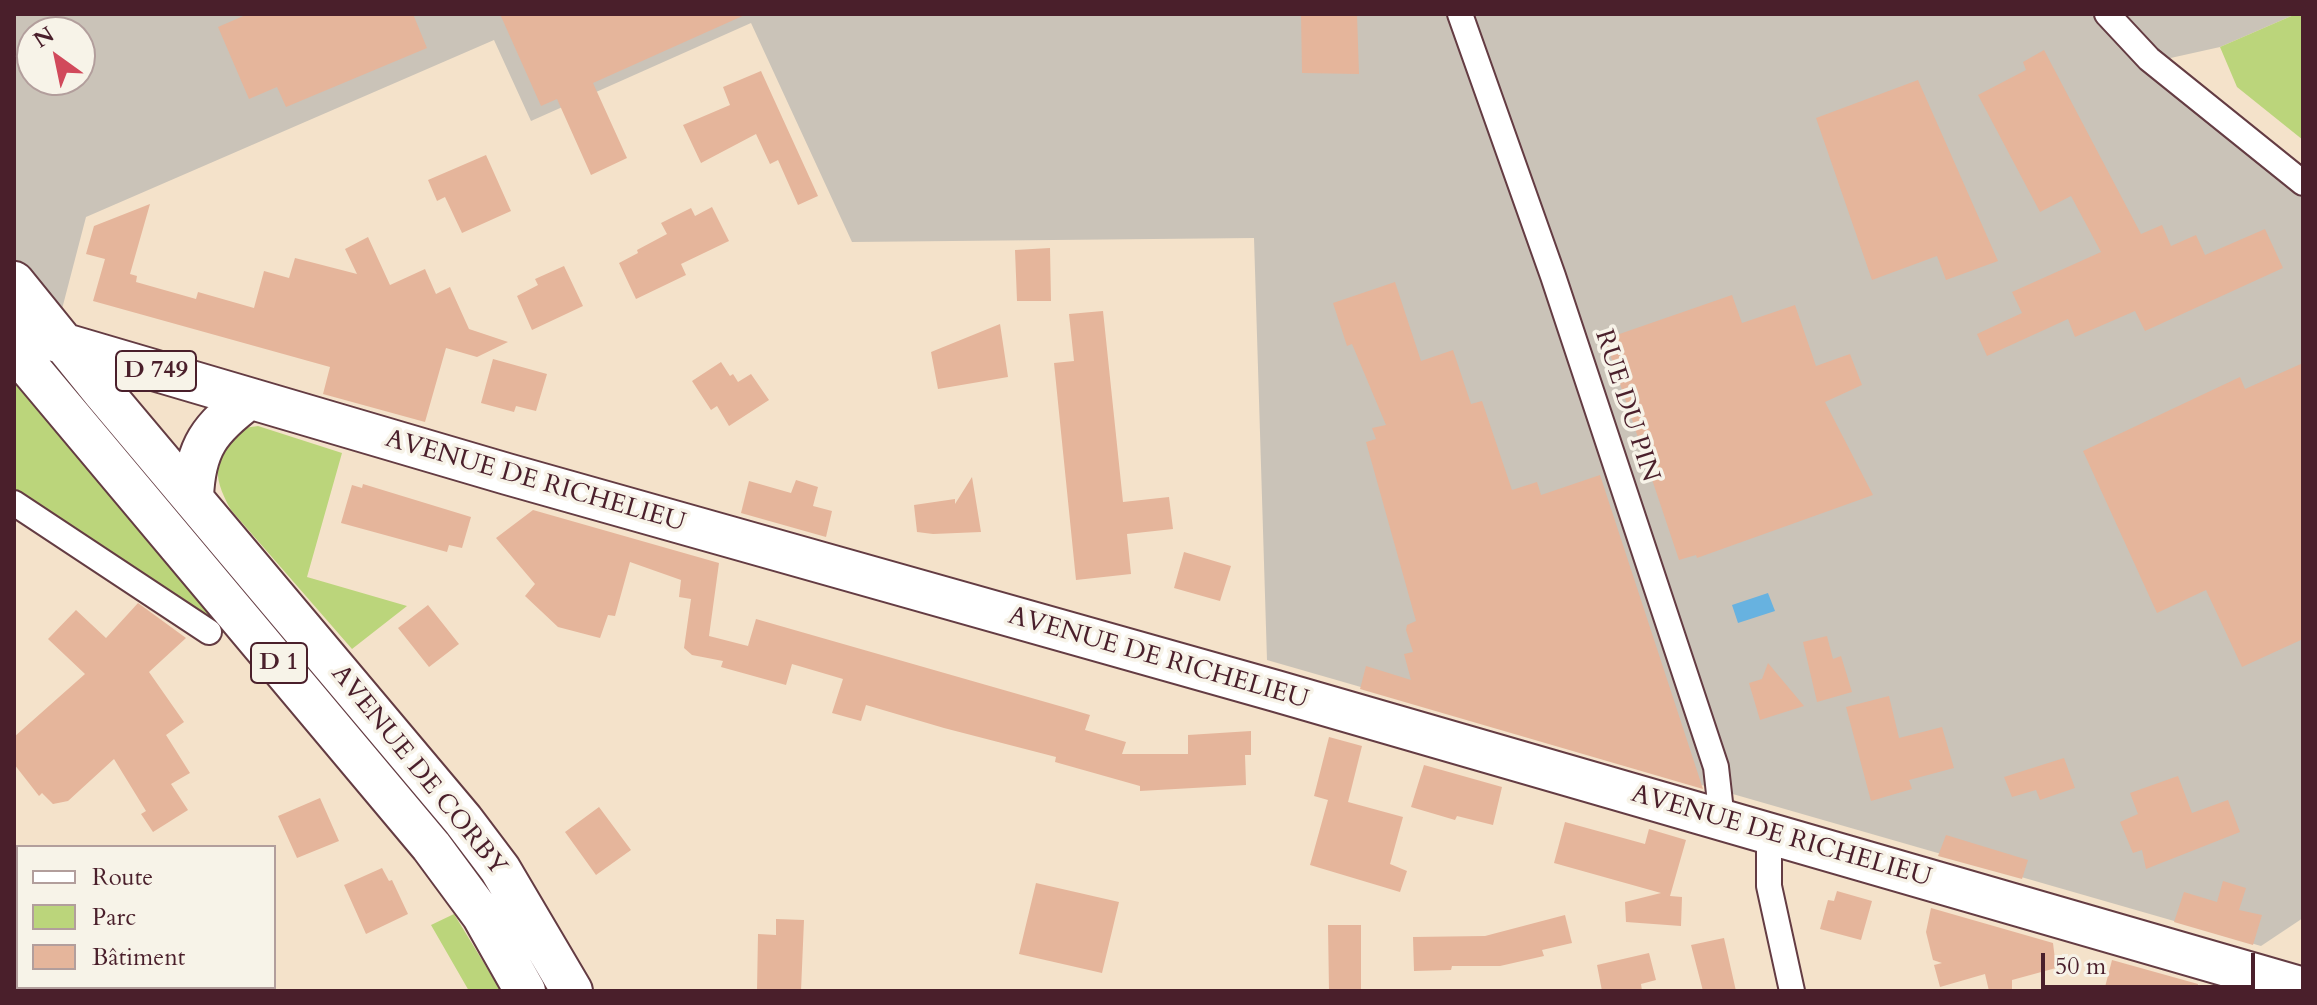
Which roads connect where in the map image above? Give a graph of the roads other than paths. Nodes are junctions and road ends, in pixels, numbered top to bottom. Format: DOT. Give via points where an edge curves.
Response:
graph roads {
  1 [pos="1460,14"];
  2 [pos="2107,14"];
  3 [pos="2303,183"];
  4 [pos="14,282"];
  5 [pos="14,329"];
  6 [pos="62,343"];
  7 [pos="14,349"];
  8 [pos="249,399"];
  9 [pos="193,497"];
  10 [pos="14,503"];
  11 [pos="209,632"];
  12 [pos="1722,820"];
  13 [pos="1769,834"];
  14 [pos="2303,988"];
  15 [pos="525,991"];
  16 [pos="572,991"];
  17 [pos="1792,991"];
  1 -- 12 [label="street, RUE DU PIN" via="1716,767"];
  2 -- 3 [label="street" via="2149,59"];
  4 -- 6 [label="main road, D 1"];
  5 -- 6 [label="main road, AVENUE DE RICHELIEU / D 749"];
  6 -- 8 [label="main road, AVENUE DE RICHELIEU / D 749"];
  6 -- 9 [label="main road, AVENUE DE CORBY / D 1"];
  7 -- 15 [label="main road, AVENUE DE CORBY / D 1" via="431,846 482,915"];
  8 -- 9 [label="main road" via="212,431 194,471"];
  8 -- 12 [label="main road, AVENUE DE RICHELIEU"];
  9 -- 16 [label="main road, AVENUE DE CORBY / D 1" via="463,820 500,869"];
  10 -- 11 [label="street"];
  12 -- 13 [label="main road, AVENUE DE RICHELIEU"];
  13 -- 14 [label="main road, AVENUE DE RICHELIEU"];
  13 -- 17 [label="street" via="1769,886"];
}
